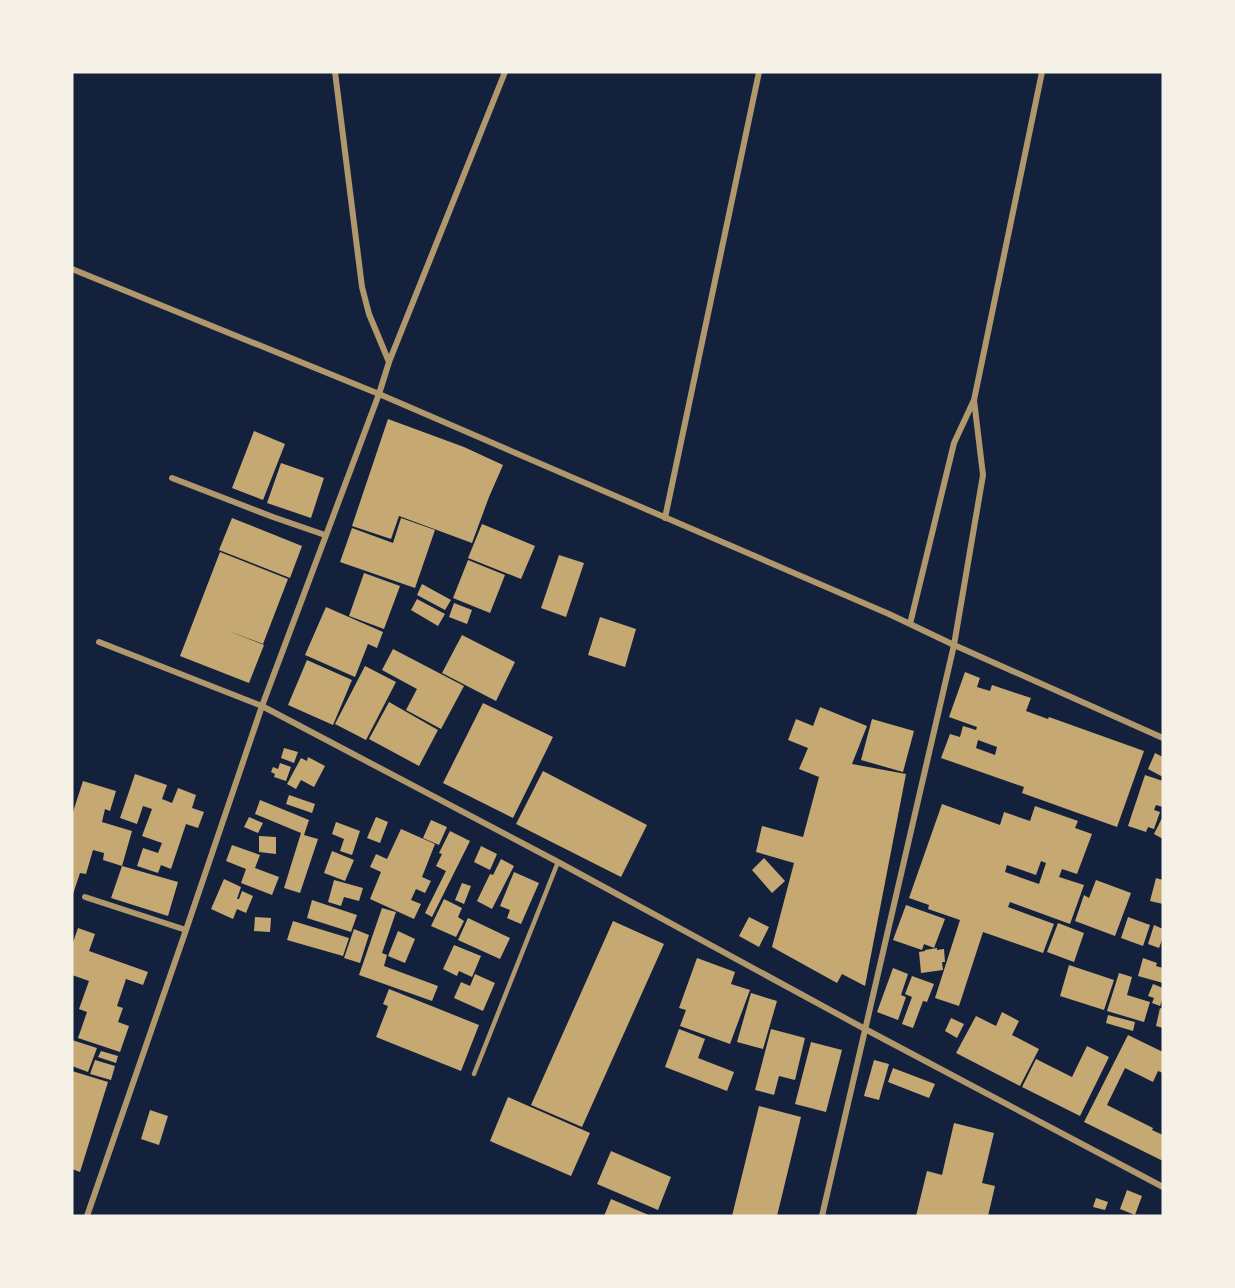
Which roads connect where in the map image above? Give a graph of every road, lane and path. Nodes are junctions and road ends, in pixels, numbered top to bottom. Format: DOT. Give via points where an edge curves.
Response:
graph roads {
  1 [pos="335,72"];
  2 [pos="506,72"];
  3 [pos="759,72"];
  4 [pos="1042,72"];
  5 [pos="72,269"];
  6 [pos="389,362"];
  7 [pos="379,394"];
  8 [pos="974,400"];
  9 [pos="172,478"];
  10 [pos="665,518"];
  11 [pos="325,535"];
  12 [pos="910,624"];
  13 [pos="99,642"];
  14 [pos="954,645"];
  15 [pos="262,706"];
  16 [pos="1163,738"];
  17 [pos="558,862"];
  18 [pos="85,897"];
  19 [pos="186,930"];
  20 [pos="865,1029"];
  21 [pos="474,1074"];
  22 [pos="1163,1187"];
  23 [pos="87,1216"];
  24 [pos="822,1216"];
  1 -- 6 [label="street" via="362,287"];
  2 -- 6 [label="street"];
  3 -- 10 [label="street"];
  4 -- 8 [label="street"];
  5 -- 7 [label="street"];
  6 -- 7 [label="street"];
  7 -- 10 [label="street"];
  7 -- 11 [label="street"];
  8 -- 12 [label="street" via="954,443"];
  8 -- 14 [label="street" via="983,475"];
  9 -- 11 [label="street"];
  10 -- 12 [label="street"];
  11 -- 15 [label="street"];
  12 -- 14 [label="street"];
  13 -- 15 [label="street"];
  14 -- 16 [label="street"];
  14 -- 20 [label="street"];
  15 -- 17 [label="street"];
  15 -- 19 [label="street"];
  17 -- 20 [label="street"];
  17 -- 21 [label="lane"];
  18 -- 19 [label="street"];
  19 -- 23 [label="street"];
  20 -- 22 [label="street"];
  20 -- 24 [label="street"];
}
